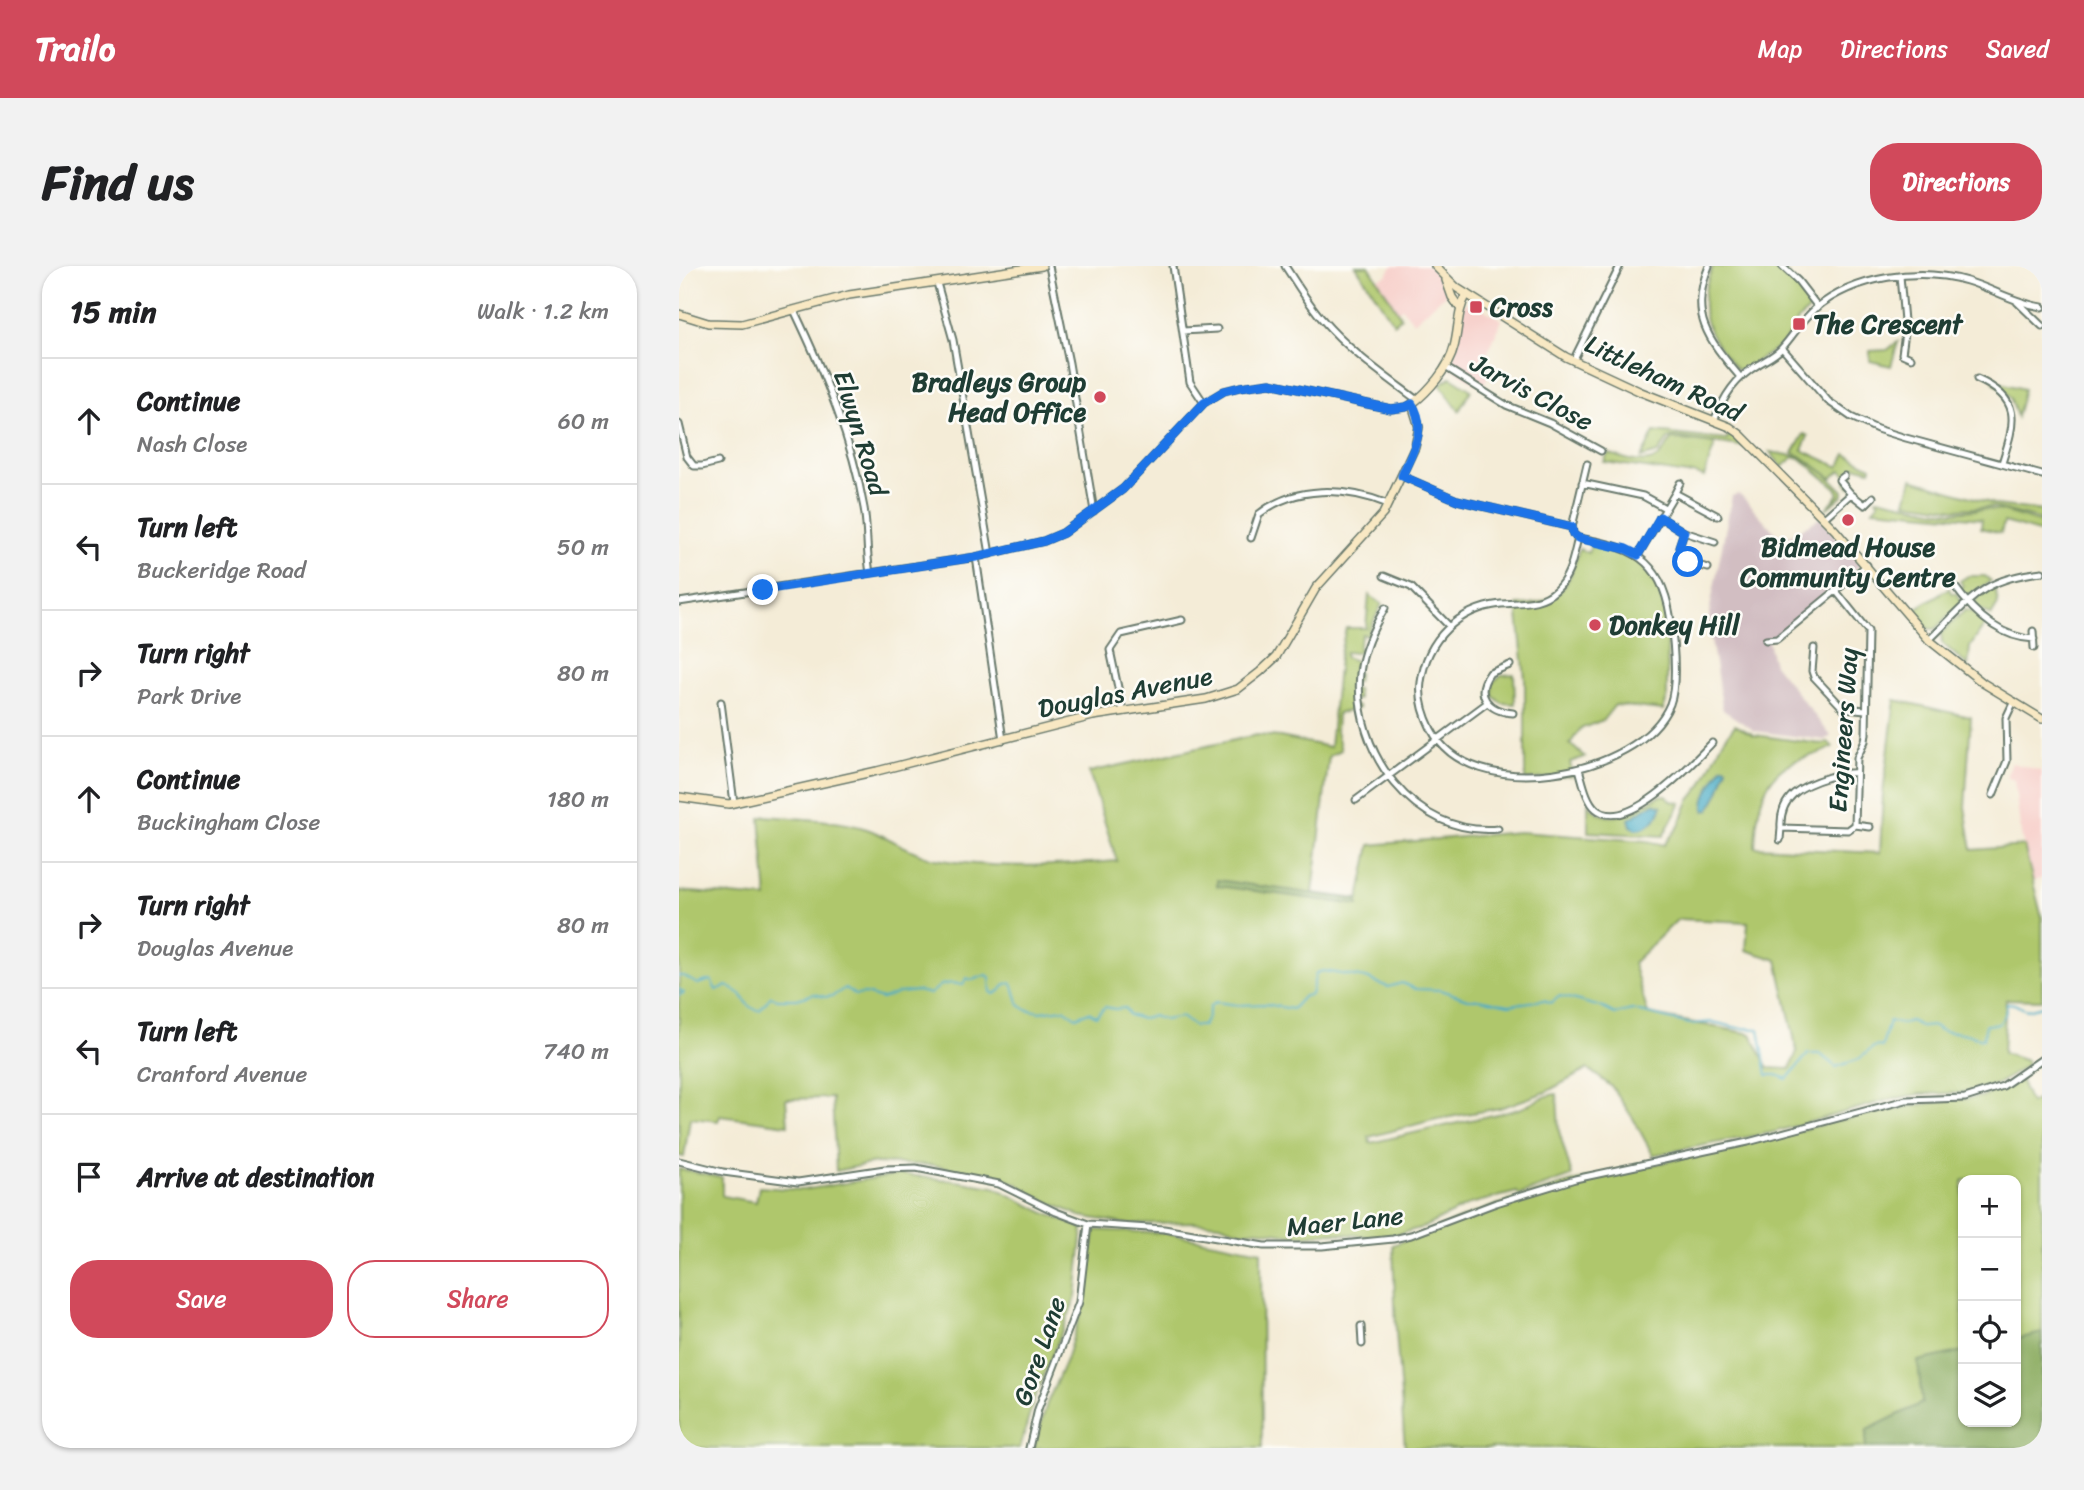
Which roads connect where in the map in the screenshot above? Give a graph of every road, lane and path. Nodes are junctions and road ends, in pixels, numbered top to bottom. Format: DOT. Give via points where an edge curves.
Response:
graph roads {
  1 [pos="1042,266"];
  2 [pos="1049,266"];
  3 [pos="1173,266"];
  4 [pos="1285,266"];
  5 [pos="1435,266"];
  6 [pos="1619,266"];
  7 [pos="1709,266"];
  8 [pos="1781,266"];
  9 [pos="1001,269"];
  10 [pos="1900,276"];
  11 [pos="1446,279"];
  12 [pos="937,283"];
  13 [pos="1467,294"];
  14 [pos="2017,302"];
  15 [pos="1818,307"];
  16 [pos="2042,307"];
  17 [pos="1460,308"];
  18 [pos="794,310"];
  19 [pos="679,314"];
  20 [pos="2041,322"];
  21 [pos="1217,329"];
  22 [pos="1183,331"];
  23 [pos="1783,348"];
  24 [pos="1911,358"];
  25 [pos="1574,359"];
  26 [pos="1444,367"];
  27 [pos="1740,377"];
  28 [pos="1977,379"];
  29 [pos="1415,402"];
  30 [pos="1204,403"];
  31 [pos="1714,421"];
  32 [pos="679,424"];
  33 [pos="1601,451"];
  34 [pos="687,457"];
  35 [pos="679,459"];
  36 [pos="718,462"];
  37 [pos="2002,463"];
  38 [pos="1587,464"];
  39 [pos="2042,475"];
  40 [pos="1402,476"];
  41 [pos="1844,476"];
  42 [pos="1582,483"];
  43 [pos="1681,483"];
  44 [pos="1675,493"];
  45 [pos="1851,494"];
  46 [pos="1873,497"];
  47 [pos="1388,504"];
  48 [pos="1865,505"];
  49 [pos="1665,508"];
  50 [pos="1094,511"];
  51 [pos="1857,512"];
  52 [pos="1718,516"];
  53 [pos="1660,517"];
  54 [pos="1824,518"];
  55 [pos="1572,527"];
  56 [pos="1684,532"];
  57 [pos="1251,538"];
  58 [pos="1578,538"];
  59 [pos="1715,542"];
  60 [pos="990,554"];
  61 [pos="1638,555"];
  62 [pos="976,557"];
  63 [pos="1867,565"];
  64 [pos="1708,568"];
  65 [pos="2042,572"];
  66 [pos="870,573"];
  67 [pos="1384,576"];
  68 [pos="1953,584"];
  69 [pos="1836,592"];
  70 [pos="679,603"];
  71 [pos="1966,603"];
  72 [pos="1385,608"];
  73 [pos="1182,620"];
  74 [pos="1449,626"];
  75 [pos="2033,631"];
  76 [pos="1766,639"];
  77 [pos="1929,639"];
  78 [pos="2034,639"];
  79 [pos="1814,648"];
  80 [pos="2034,648"];
  81 [pos="1510,665"];
  82 [pos="2014,701"];
  83 [pos="721,702"];
  84 [pos="1487,703"];
  85 [pos="1866,710"];
  86 [pos="1123,711"];
  87 [pos="1513,713"];
  88 [pos="2042,719"];
  89 [pos="1003,740"];
  90 [pos="1437,740"];
  91 [pos="1712,743"];
  92 [pos="1579,769"];
  93 [pos="1856,773"];
  94 [pos="1388,776"];
  95 [pos="1993,795"];
  96 [pos="679,797"];
  97 [pos="1356,800"];
  98 [pos="734,803"];
  99 [pos="1855,825"];
  100 [pos="1870,827"];
  101 [pos="1781,828"];
  102 [pos="1498,830"];
  103 [pos="1780,840"];
  104 [pos="2042,1059"];
  105 [pos="679,1161"];
  106 [pos="1088,1224"];
  107 [pos="1361,1326"];
  108 [pos="1361,1344"];
  109 [pos="1029,1448"];
  1 -- 9 [label="street"];
  2 -- 50 [label="street"];
  3 -- 22 [label="street"];
  4 -- 29 [label="street" via="1336,335"];
  5 -- 11 [label="street, Littleham Road"];
  6 -- 25 [label="street"];
  7 -- 27 [label="street" via="1700,298 1703,323 1709,339"];
  8 -- 15 [label="street"];
  9 -- 12 [label="street"];
  10 -- 14 [label="street" via="1958,279"];
  10 -- 15 [label="street" via="1846,290"];
  10 -- 24 [label="street" via="1905,332 1902,354"];
  11 -- 13 [label="street, Littleham Road"];
  11 -- 17 [label="street"];
  12 -- 18 [label="street" via="849,295"];
  12 -- 60 [label="street" via="953,340"];
  13 -- 17 [label="street"];
  13 -- 25 [label="street, Littleham Road"];
  14 -- 16 [label="street"];
  14 -- 20 [label="street"];
  15 -- 23 [label="street"];
  17 -- 26 [label="street" via="1454,347"];
  18 -- 19 [label="street" via="734,325"];
  18 -- 66 [label="street, Elwyn Road" via="843,427 864,507"];
  21 -- 22 [label="street"];
  22 -- 30 [label="street" via="1190,383"];
  23 -- 27 [label="street"];
  23 -- 37 [label="street" via="1828,401 1851,417 1887,432"];
  25 -- 31 [label="street, Littleham Road"];
  26 -- 29 [label="street"];
  26 -- 33 [label="street, Jarvis Close" via="1506,405 1550,422"];
  27 -- 31 [label="street"];
  28 -- 37 [label="street" via="1996,387 2013,414"];
  29 -- 30 [label="street" via="1391,409 1255,383"];
  29 -- 40 [label="street, Douglas Avenue" via="1418,436"];
  30 -- 50 [label="street" via="1148,465"];
  31 -- 54 [label="street, Littleham Road" via="1747,440"];
  32 -- 34 [label="street"];
  34 -- 35 [label="street"];
  34 -- 36 [label="street" via="698,467"];
  37 -- 39 [label="street"];
  38 -- 42 [label="street"];
  40 -- 47 [label="street, Douglas Avenue"];
  40 -- 55 [label="street" via="1457,500"];
  41 -- 45 [label="street" via="1839,480"];
  42 -- 49 [label="street" via="1643,496"];
  42 -- 55 [label="street"];
  43 -- 44 [label="street"];
  44 -- 49 [label="street"];
  44 -- 52 [label="street"];
  45 -- 48 [label="street"];
  45 -- 54 [label="street"];
  46 -- 48 [label="street"];
  47 -- 57 [label="street" via="1336,491 1291,497 1259,514"];
  47 -- 86 [label="street, Douglas Avenue" via="1316,588 1276,657 1249,682 1210,698"];
  48 -- 51 [label="street"];
  49 -- 53 [label="street"];
  50 -- 60 [label="street" via="1044,541"];
  53 -- 56 [label="street"];
  53 -- 61 [label="street"];
  54 -- 63 [label="street, Littleham Road"];
  55 -- 58 [label="street"];
  56 -- 59 [label="street"];
  56 -- 64 [label="street" via="1679,547 1682,554 1688,562"];
  58 -- 61 [label="street"];
  58 -- 74 [label="street" via="1569,572 1555,591 1530,603 1478,609"];
  60 -- 62 [label="street"];
  61 -- 92 [label="street" via="1657,575 1667,598 1674,676 1671,702 1638,740"];
  62 -- 66 [label="street"];
  62 -- 89 [label="street"];
  63 -- 69 [label="street"];
  63 -- 77 [label="street, Littleham Road"];
  65 -- 71 [label="street" via="1995,582"];
  66 -- 70 [label="street"];
  67 -- 74 [label="street" via="1411,587"];
  68 -- 71 [label="street"];
  69 -- 76 [label="street" via="1777,639"];
  69 -- 85 [label="street, Engineers Way" via="1868,631"];
  71 -- 77 [label="street"];
  71 -- 78 [label="street" via="2001,631"];
  72 -- 94 [label="street" via="1369,638 1359,687 1366,733"];
  73 -- 86 [label="street" via="1121,634 1110,650"];
  74 -- 90 [label="street" via="1429,653 1421,688 1425,714"];
  75 -- 78 [label="street"];
  77 -- 82 [label="street, Littleham Road" via="1983,683"];
  78 -- 80 [label="street"];
  79 -- 85 [label="street" via="1814,677 1843,708"];
  81 -- 84 [label="street" via="1487,676 1483,689"];
  82 -- 88 [label="street, Littleham Road"];
  82 -- 95 [label="street" via="2006,718 2007,761"];
  83 -- 98 [label="street"];
  84 -- 87 [label="street"];
  84 -- 90 [label="street"];
  85 -- 93 [label="street, Engineers Way" via="1865,741 1857,756"];
  86 -- 89 [label="street, Douglas Avenue"];
  89 -- 98 [label="street, Douglas Avenue"];
  90 -- 92 [label="street" via="1467,764 1501,774"];
  90 -- 94 [label="street"];
  91 -- 92 [label="street" via="1665,789 1619,813 1604,814 1590,804"];
  93 -- 99 [label="street, Engineers Way"];
  93 -- 101 [label="street" via="1797,789 1784,806"];
  94 -- 97 [label="street"];
  94 -- 102 [label="street" via="1413,802 1442,821 1470,830"];
  96 -- 98 [label="street, Douglas Avenue"];
  99 -- 100 [label="street, Engineers Way"];
  99 -- 101 [label="street" via="1848,830"];
  101 -- 103 [label="street"];
  104 -- 106 [label="street, Maer Lane" via="2003,1086 1965,1098 1906,1100 1748,1142 1574,1179 1393,1239 1272,1247 1164,1229"];
  105 -- 106 [label="street, Maer Lane" via="798,1182 916,1168 999,1184"];
  106 -- 109 [label="street, Gore Lane" via="1079,1302 1038,1409"];
  107 -- 108 [label="street"];
}
